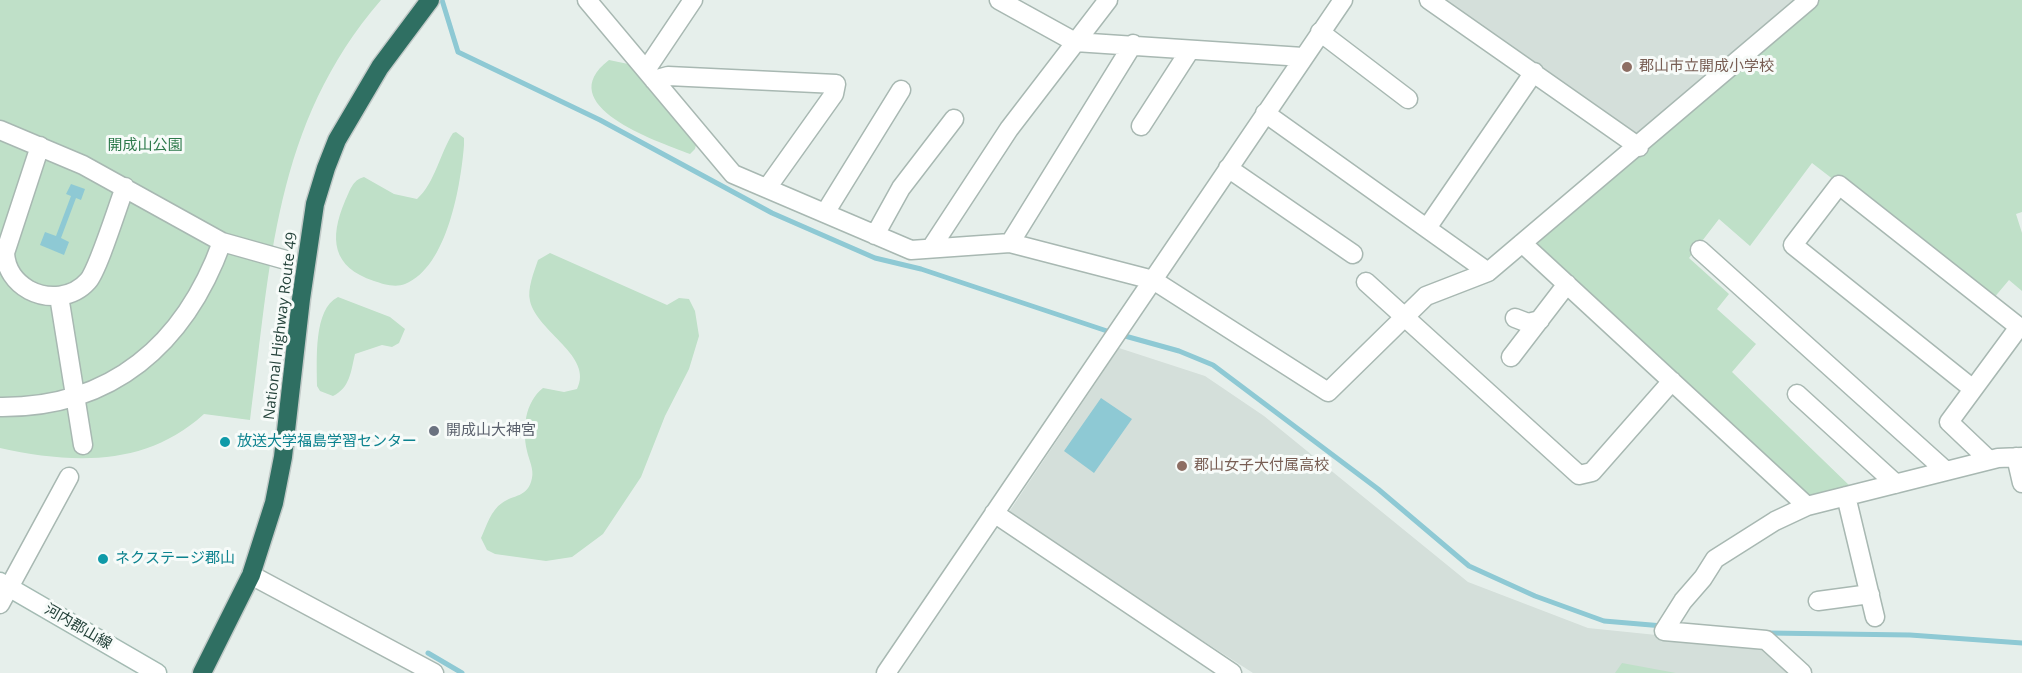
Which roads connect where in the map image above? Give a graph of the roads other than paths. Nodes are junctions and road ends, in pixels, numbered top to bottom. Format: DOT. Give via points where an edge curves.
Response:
graph roads {
  1 [pos="430,0"];
  2 [pos="586,0"];
  3 [pos="693,0"];
  4 [pos="999,0"];
  5 [pos="1108,0"];
  6 [pos="1343,0"];
  7 [pos="1429,0"];
  8 [pos="1809,0"];
  9 [pos="1320,32"];
  10 [pos="1075,42"];
  11 [pos="1133,44"];
  12 [pos="1190,50"];
  13 [pos="1303,57"];
  14 [pos="1534,72"];
  15 [pos="650,75"];
  16 [pos="901,90"];
  17 [pos="1408,99"];
  18 [pos="1265,113"];
  19 [pos="954,119"];
  20 [pos="1141,126"];
  21 [pos="0,130"];
  22 [pos="40,146"];
  23 [pos="1639,147"];
  24 [pos="1228,168"];
  25 [pos="124,187"];
  26 [pos="767,188"];
  27 [pos="825,213"];
  28 [pos="1427,228"];
  29 [pos="875,235"];
  30 [pos="222,242"];
  31 [pos="1010,243"];
  32 [pos="1522,243"];
  33 [pos="931,248"];
  34 [pos="1700,250"];
  35 [pos="1353,254"];
  36 [pos="286,260"];
  37 [pos="1488,272"];
  38 [pos="1153,280"];
  39 [pos="1366,282"];
  40 [pos="7,283"];
  41 [pos="1567,284"];
  42 [pos="59,296"];
  43 [pos="1403,318"];
  44 [pos="1515,318"];
  45 [pos="1540,320"];
  46 [pos="1511,357"];
  47 [pos="1671,381"];
  48 [pos="1973,389"];
  49 [pos="1797,394"];
  50 [pos="77,398"];
  51 [pos="0,407"];
  52 [pos="83,445"];
  53 [pos="2019,457"];
  54 [pos="1989,460"];
  55 [pos="1946,471"];
  56 [pos="69,477"];
  57 [pos="1896,483"];
  58 [pos="2022,483"];
  59 [pos="1846,496"];
  60 [pos="1807,506"];
  61 [pos="994,513"];
  62 [pos="251,575"];
  63 [pos="5,585"];
  64 [pos="1870,594"];
  65 [pos="1818,601"];
  66 [pos="0,604"];
  67 [pos="1875,617"];
  68 [pos="157,673"];
  69 [pos="202,673"];
  70 [pos="434,673"];
  71 [pos="886,673"];
  72 [pos="1232,673"];
  73 [pos="1802,673"];
  1 -- 62 [label="highway, National Highway Route 49" via="355,106 336,140 318,195 301,299 283,458 274,503"];
  2 -- 15 [label="street"];
  3 -- 15 [label="street"];
  4 -- 10 [label="street"];
  5 -- 10 [label="street"];
  6 -- 9 [label="street"];
  7 -- 14 [label="street"];
  8 -- 23 [label="street"];
  9 -- 13 [label="street"];
  9 -- 17 [label="street"];
  10 -- 11 [label="street"];
  10 -- 33 [label="street" via="1009,129"];
  11 -- 12 [label="street"];
  11 -- 31 [label="street"];
  12 -- 13 [label="street"];
  12 -- 20 [label="street"];
  13 -- 18 [label="street"];
  14 -- 23 [label="street"];
  14 -- 28 [label="street"];
  15 -- 26 [label="street" via="733,174"];
  15 -- 26 [label="street" via="836,84 834,94"];
  16 -- 27 [label="street"];
  18 -- 24 [label="street"];
  18 -- 28 [label="street"];
  19 -- 29 [label="street" via="902,188"];
  21 -- 22 [label="street"];
  22 -- 25 [label="street"];
  22 -- 40 [label="street" via="5,253"];
  23 -- 32 [label="street"];
  24 -- 35 [label="street"];
  24 -- 38 [label="street"];
  25 -- 30 [label="street"];
  25 -- 42 [label="street" via="90,279 72,293"];
  26 -- 27 [label="street"];
  27 -- 29 [label="street"];
  28 -- 37 [label="street"];
  29 -- 33 [label="street" via="911,250"];
  30 -- 36 [label="street"];
  30 -- 50 [label="street" via="209,278 181,321 125,374"];
  31 -- 33 [label="street"];
  31 -- 38 [label="street"];
  32 -- 37 [label="street"];
  32 -- 41 [label="street"];
  34 -- 55 [label="street"];
  37 -- 43 [label="street" via="1426,296"];
  38 -- 43 [label="street" via="1328,392"];
  38 -- 61 [label="street"];
  39 -- 43 [label="street"];
  40 -- 42 [label="street" via="43,296"];
  41 -- 45 [label="street"];
  41 -- 47 [label="street"];
  42 -- 50 [label="street"];
  43 -- 47 [label="street" via="1579,476 1592,472"];
  44 -- 45 [label="street" via="1528,323"];
  45 -- 46 [label="street"];
  47 -- 60 [label="street"];
  48 -- 48 [label="street" via="2019,327 1839,185 1793,246"];
  48 -- 54 [label="street" via="1949,422"];
  49 -- 57 [label="street"];
  50 -- 51 [label="street" via="24,408"];
  50 -- 52 [label="street"];
  53 -- 54 [label="street"];
  53 -- 58 [label="street"];
  54 -- 55 [label="street"];
  55 -- 57 [label="street"];
  56 -- 63 [label="street"];
  57 -- 59 [label="street"];
  59 -- 60 [label="street"];
  59 -- 64 [label="street"];
  60 -- 73 [label="street" via="1774,521 1714,559 1704,579 1683,601 1664,631 1766,640"];
  61 -- 71 [label="street"];
  61 -- 72 [label="street"];
  62 -- 69 [label="highway, National Highway Route 49"];
  62 -- 70 [label="street"];
  63 -- 66 [label="street"];
  63 -- 68 [label="street, 河内郡山線"];
  64 -- 65 [label="street"];
  64 -- 67 [label="street"];
}
